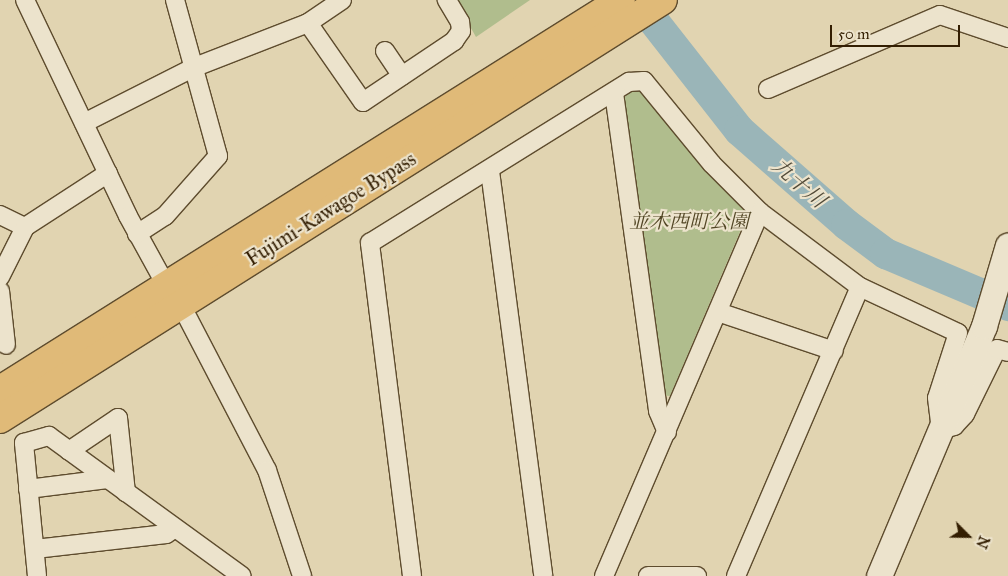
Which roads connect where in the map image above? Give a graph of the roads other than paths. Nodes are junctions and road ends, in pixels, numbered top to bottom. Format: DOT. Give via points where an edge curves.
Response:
graph roads {
  1 [pos="25,0"];
  2 [pos="175,0"];
  3 [pos="342,0"];
  4 [pos="448,0"];
  5 [pos="621,0"];
  6 [pos="663,0"];
  7 [pos="308,23"];
  8 [pos="600,27"];
  9 [pos="1008,38"];
  10 [pos="385,50"];
  11 [pos="195,67"];
  12 [pos="402,76"];
  13 [pos="768,89"];
  14 [pos="614,93"];
  15 [pos="84,122"];
  16 [pos="490,171"];
  17 [pos="108,173"];
  18 [pos="760,212"];
  19 [pos="0,216"];
  20 [pos="25,227"];
  21 [pos="137,234"];
  22 [pos="1008,245"];
  23 [pos="0,277"];
  24 [pos="860,287"];
  25 [pos="0,291"];
  26 [pos="173,294"];
  27 [pos="718,312"];
  28 [pos="6,345"];
  29 [pos="834,351"];
  30 [pos="1008,352"];
  31 [pos="0,390"];
  32 [pos="0,419"];
  33 [pos="941,430"];
  34 [pos="667,432"];
  35 [pos="69,451"];
  36 [pos="107,479"];
  37 [pos="28,489"];
  38 [pos="126,493"];
  39 [pos="174,528"];
  40 [pos="35,549"];
  41 [pos="38,576"];
  42 [pos="242,576"];
  43 [pos="302,576"];
  44 [pos="412,576"];
  45 [pos="544,576"];
  46 [pos="604,576"];
  47 [pos="648,576"];
  48 [pos="697,576"];
  49 [pos="736,576"];
  50 [pos="879,576"];
  1 -- 15 [label="street"];
  2 -- 11 [label="street"];
  3 -- 7 [label="street"];
  4 -- 12 [label="street" via="461,31 454,41"];
  5 -- 8 [label="highway, Fujimi-Kawagoe Bypass"];
  6 -- 8 [label="highway, Fujimi-Kawagoe Bypass"];
  7 -- 11 [label="street"];
  7 -- 12 [label="street" via="359,100"];
  8 -- 26 [label="highway, Fujimi-Kawagoe Bypass"];
  9 -- 13 [label="street" via="940,15"];
  10 -- 12 [label="street"];
  11 -- 15 [label="street"];
  11 -- 21 [label="street" via="218,156 165,216"];
  14 -- 16 [label="street"];
  14 -- 18 [label="street" via="629,82 644,81 712,164"];
  14 -- 34 [label="street" via="658,411"];
  15 -- 17 [label="street"];
  16 -- 44 [label="street" via="370,243"];
  16 -- 45 [label="street"];
  17 -- 20 [label="street"];
  17 -- 21 [label="street"];
  18 -- 24 [label="street"];
  18 -- 27 [label="street"];
  19 -- 20 [label="street"];
  20 -- 23 [label="street"];
  21 -- 26 [label="street"];
  22 -- 33 [label="street" via="984,326"];
  24 -- 29 [label="street"];
  24 -- 33 [label="street" via="958,333 937,398"];
  25 -- 28 [label="street"];
  26 -- 31 [label="highway, Fujimi-Kawagoe Bypass"];
  26 -- 32 [label="highway, Fujimi-Kawagoe Bypass"];
  26 -- 43 [label="street" via="267,470"];
  27 -- 29 [label="street"];
  27 -- 34 [label="street"];
  29 -- 49 [label="street"];
  30 -- 33 [label="street" via="997,349 965,414 954,426"];
  33 -- 50 [label="street"];
  34 -- 46 [label="street"];
  35 -- 36 [label="street"];
  35 -- 37 [label="street" via="49,436 24,443"];
  35 -- 38 [label="street" via="118,418"];
  36 -- 37 [label="street"];
  36 -- 38 [label="street"];
  37 -- 40 [label="street"];
  38 -- 39 [label="street"];
  39 -- 40 [label="street" via="166,534"];
  39 -- 42 [label="street"];
  40 -- 41 [label="street"];
  47 -- 48 [label="street"];
}
